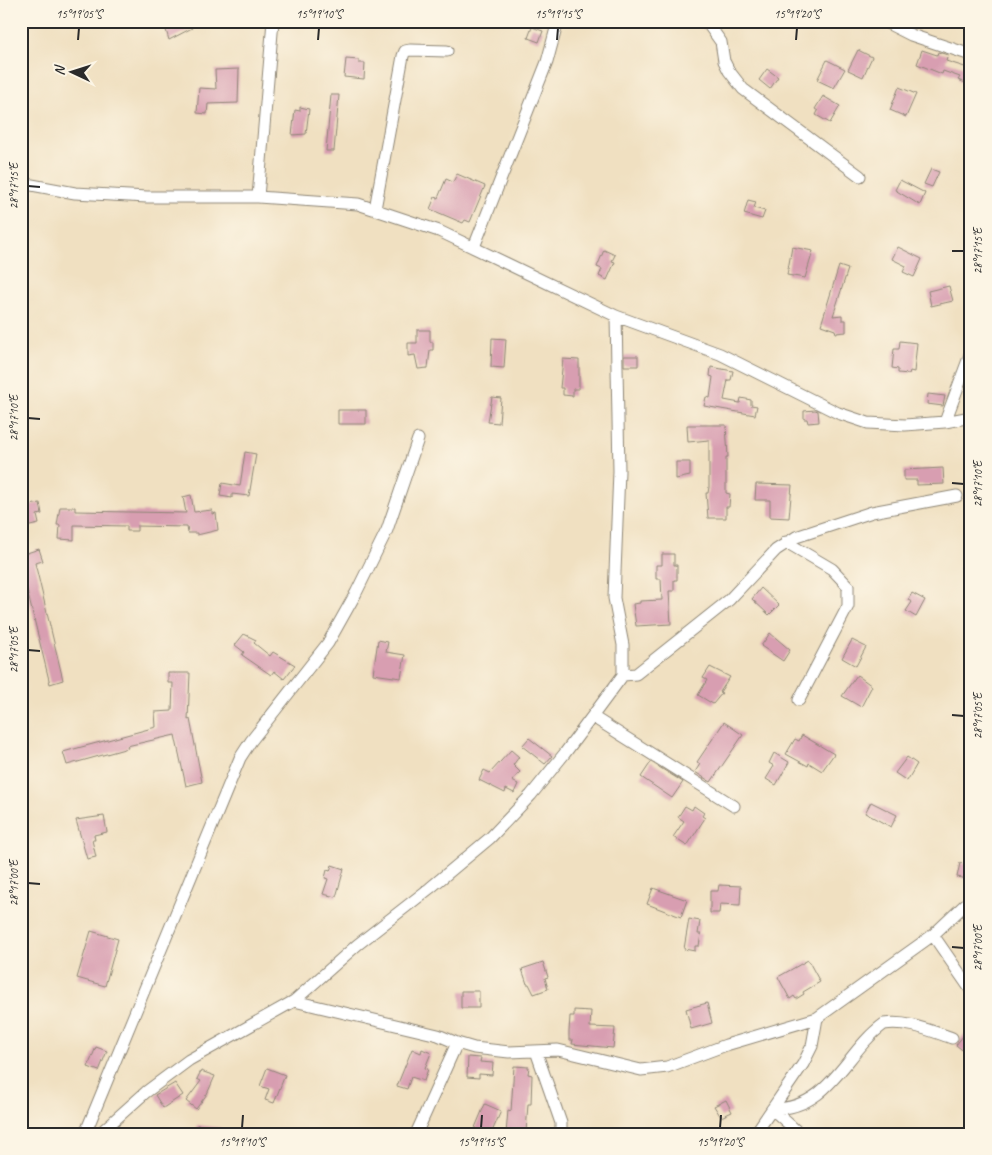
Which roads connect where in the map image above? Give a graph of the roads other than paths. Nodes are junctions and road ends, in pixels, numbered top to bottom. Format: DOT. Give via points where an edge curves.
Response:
graph roads {
  1 [pos="273,21"];
  2 [pos="558,21"];
  3 [pos="706,21"];
  4 [pos="883,21"];
  5 [pos="447,51"];
  6 [pos="970,52"];
  7 [pos="860,176"];
  8 [pos="21,183"];
  9 [pos="258,197"];
  10 [pos="375,209"];
  11 [pos="474,247"];
  12 [pos="616,316"];
  13 [pos="971,352"];
  14 [pos="971,418"];
  15 [pos="945,422"];
  16 [pos="418,439"];
  17 [pos="957,496"];
  18 [pos="786,542"];
  19 [pos="623,674"];
  20 [pos="799,700"];
  21 [pos="592,717"];
  22 [pos="734,806"];
  23 [pos="971,899"];
  24 [pos="933,935"];
  25 [pos="971,990"];
  26 [pos="294,1001"];
  27 [pos="817,1018"];
  28 [pos="952,1038"];
  29 [pos="457,1043"];
  30 [pos="536,1051"];
  31 [pos="772,1109"];
  32 [pos="85,1134"];
  33 [pos="99,1134"];
  34 [pos="416,1134"];
  35 [pos="561,1134"];
  36 [pos="755,1134"];
  37 [pos="800,1134"];
  1 -- 9 [label="street"];
  2 -- 11 [label="street" via="547,62"];
  3 -- 7 [label="street" via="721,42 729,71 743,89"];
  4 -- 6 [label="street" via="911,35"];
  5 -- 10 [label="street" via="405,51"];
  8 -- 9 [label="street" via="75,193"];
  9 -- 10 [label="street" via="358,204"];
  10 -- 11 [label="street"];
  11 -- 12 [label="street"];
  12 -- 15 [label="street" via="720,354 868,423"];
  12 -- 19 [label="street" via="619,471 614,598 623,645"];
  13 -- 15 [label="street"];
  14 -- 15 [label="street"];
  16 -- 32 [label="street" via="387,530 338,626 240,758"];
  17 -- 18 [label="street" via="872,512"];
  18 -- 19 [label="street" via="729,600 636,674"];
  18 -- 20 [label="street" via="832,569 848,586 848,606"];
  19 -- 21 [label="street"];
  21 -- 22 [label="street"];
  21 -- 26 [label="street" via="531,795 490,838 357,945"];
  23 -- 24 [label="street"];
  24 -- 25 [label="street"];
  24 -- 27 [label="street"];
  26 -- 29 [label="street" via="438,1035"];
  26 -- 33 [label="street" via="189,1060 146,1092"];
  27 -- 30 [label="street" via="652,1070 628,1068 558,1050"];
  27 -- 31 [label="street" via="812,1046"];
  28 -- 31 [label="street" via="894,1022 884,1024 818,1094 788,1109"];
  29 -- 30 [label="street" via="508,1052"];
  29 -- 34 [label="street"];
  30 -- 35 [label="street" via="561,1123"];
  31 -- 36 [label="street"];
  31 -- 37 [label="street"];
}
